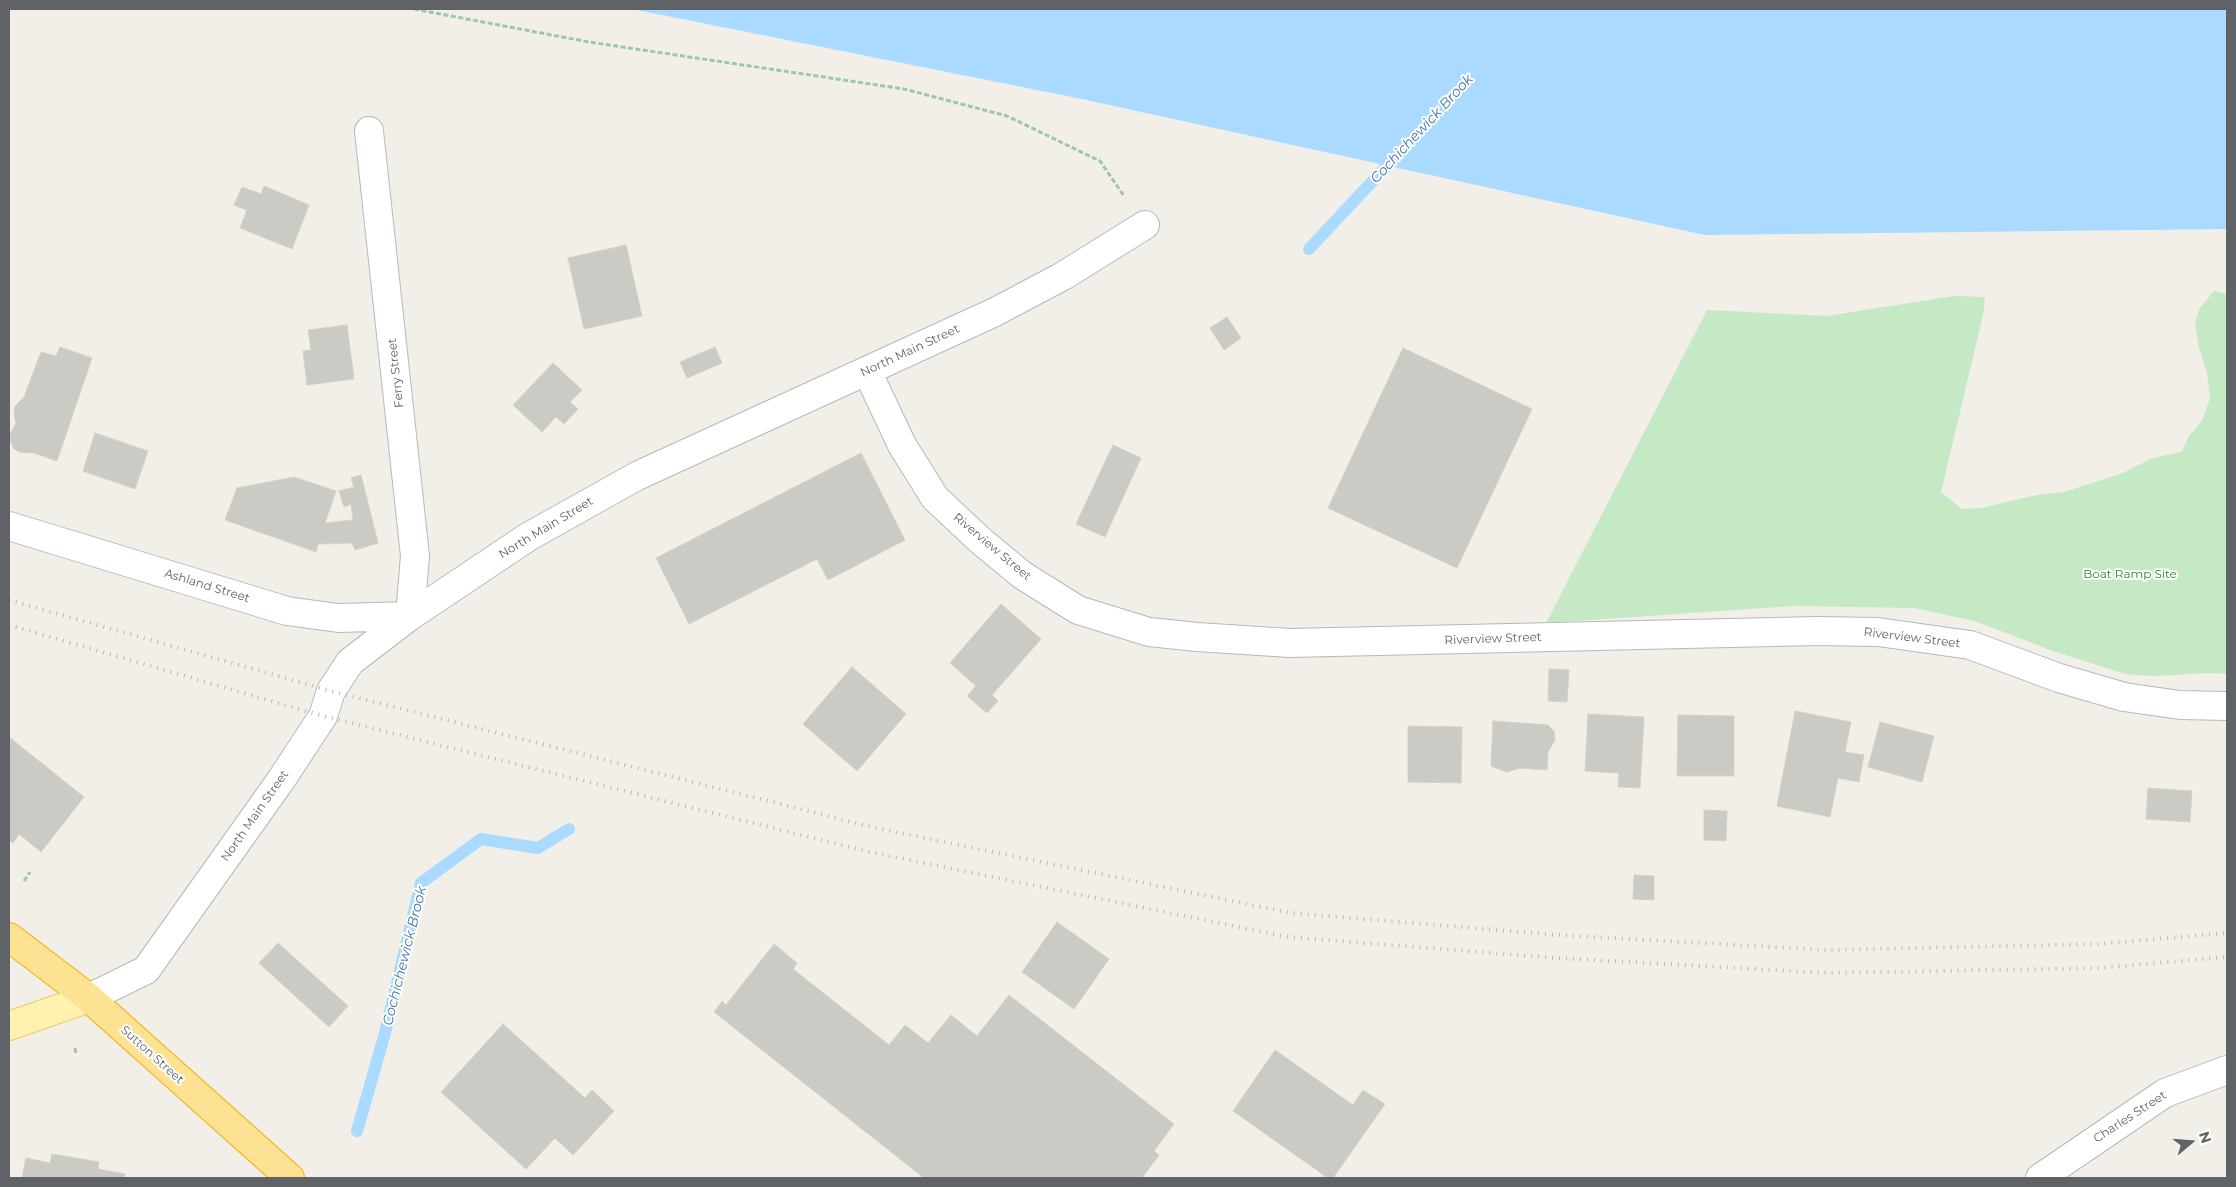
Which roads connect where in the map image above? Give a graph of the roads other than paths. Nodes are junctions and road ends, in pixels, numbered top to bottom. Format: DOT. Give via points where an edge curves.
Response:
graph roads {
  1 [pos="370,131"];
  2 [pos="1145,225"];
  3 [pos="866,372"];
  4 [pos="9,526"];
  5 [pos="410,616"];
  6 [pos="2227,706"];
  7 [pos="9,937"];
  8 [pos="89,998"];
  9 [pos="9,1026"];
  10 [pos="2227,1070"];
  11 [pos="290,1178"];
  12 [pos="2040,1178"];
  1 -- 5 [label="street, Ferry Street" via="415,556"];
  2 -- 3 [label="street, North Main Street" via="1063,276 995,312"];
  3 -- 5 [label="street, North Main Street" via="599,496 528,537"];
  3 -- 6 [label="street, Riverview Street" via="902,445 935,498 981,541 1022,575 1078,610 1149,632 1290,643 1878,632 1970,646 2059,678 2124,696 2180,705"];
  4 -- 5 [label="street, Ashland Street" via="287,611 338,618"];
  5 -- 8 [label="street, North Main Street" via="350,662 331,691 324,716 146,970"];
  7 -- 8 [label="highway, Sutton Street"];
  8 -- 9 [label="main road"];
  8 -- 11 [label="highway, Sutton Street"];
  10 -- 12 [label="street, Charles Street" via="2165,1092"];
}
